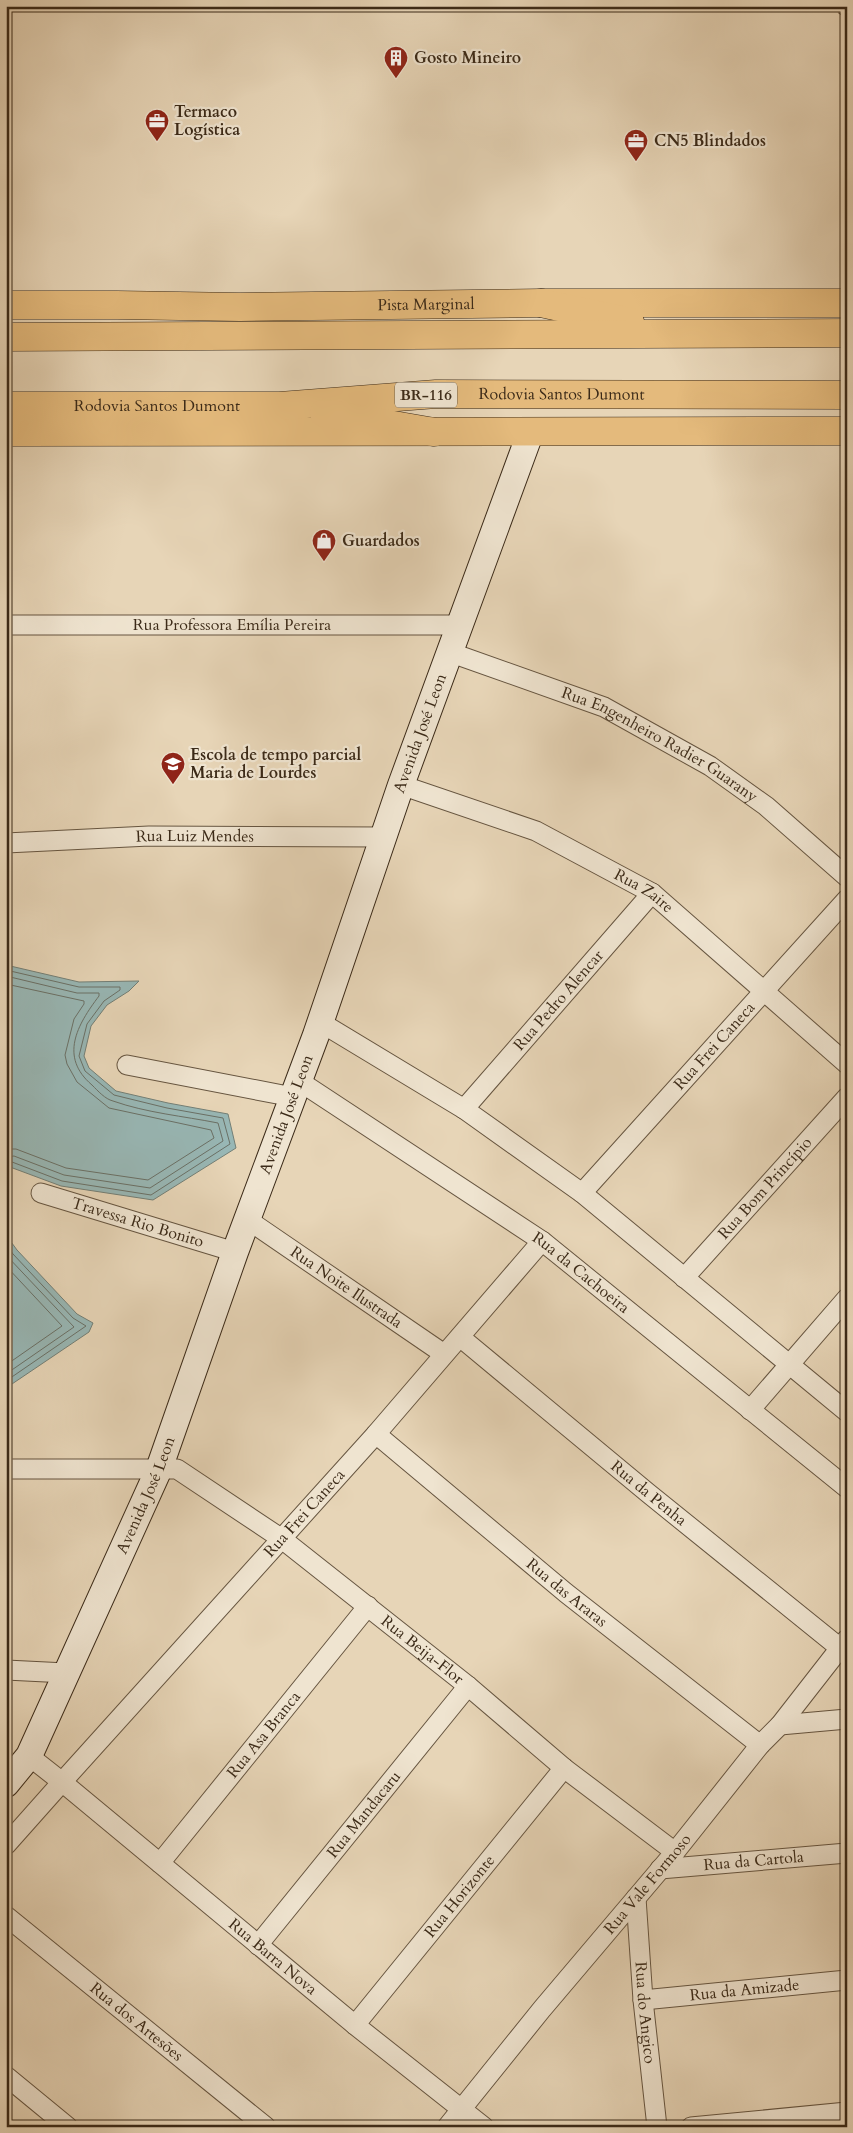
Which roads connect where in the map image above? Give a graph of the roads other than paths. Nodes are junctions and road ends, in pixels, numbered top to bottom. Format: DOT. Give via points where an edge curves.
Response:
graph roads {
  1 [pos="541,303"];
  2 [pos="847,303"];
  3 [pos="6,305"];
  4 [pos="6,322"];
  5 [pos="680,333"];
  6 [pos="847,333"];
  7 [pos="122,336"];
  8 [pos="6,337"];
  9 [pos="847,395"];
  10 [pos="6,406"];
  11 [pos="280,406"];
  12 [pos="531,431"];
  13 [pos="847,431"];
  14 [pos="6,432"];
  15 [pos="434,432"];
  16 [pos="6,625"];
  17 [pos="458,625"];
  18 [pos="449,652"];
  19 [pos="400,785"];
  20 [pos="382,837"];
  21 [pos="6,843"];
  22 [pos="847,877"];
  23 [pos="652,893"];
  24 [pos="847,899"];
  25 [pos="764,990"];
  26 [pos="318,1029"];
  27 [pos="847,1064"];
  28 [pos="127,1066"];
  29 [pos="299,1081"];
  30 [pos="847,1097"];
  31 [pos="464,1109"];
  32 [pos="41,1193"];
  33 [pos="582,1193"];
  34 [pos="248,1220"];
  35 [pos="542,1240"];
  36 [pos="235,1252"];
  37 [pos="684,1278"];
  38 [pos="847,1298"];
  39 [pos="460,1337"];
  40 [pos="444,1354"];
  41 [pos="789,1363"];
  42 [pos="752,1406"];
  43 [pos="847,1412"];
  44 [pos="376,1434"];
  45 [pos="159,1468"];
  46 [pos="6,1469"];
  47 [pos="847,1488"];
  48 [pos="282,1539"];
  49 [pos="368,1606"];
  50 [pos="843,1644"];
  51 [pos="6,1670"];
  52 [pos="66,1673"];
  53 [pos="468,1686"];
  54 [pos="847,1719"];
  55 [pos="780,1725"];
  56 [pos="760,1746"];
  57 [pos="29,1756"];
  58 [pos="564,1768"];
  59 [pos="62,1782"];
  60 [pos="6,1784"];
  61 [pos="6,1845"];
  62 [pos="675,1852"];
  63 [pos="847,1853"];
  64 [pos="160,1863"];
  65 [pos="660,1869"];
  66 [pos="636,1898"];
  67 [pos="6,1916"];
  68 [pos="258,1945"];
  69 [pos="847,1980"];
  70 [pos="643,2000"];
  71 [pos="355,2025"];
  72 [pos="6,2076"];
  73 [pos="462,2109"];
  74 [pos="847,2112"];
  75 [pos="68,2127"];
  76 [pos="266,2127"];
  77 [pos="447,2127"];
  78 [pos="484,2127"];
  79 [pos="657,2127"];
  80 [pos="691,2127"];
  1 -- 2 [label="main road, Pista Marginal"];
  1 -- 3 [label="main road, Pista Marginal" via="240,307"];
  1 -- 5 [label="main road"];
  4 -- 7 [label="main road"];
  5 -- 6 [label="main road"];
  5 -- 7 [label="main road"];
  7 -- 8 [label="main road"];
  9 -- 11 [label="main road, Rodovia Santos Dumont / BR-116" via="436,394"];
  10 -- 11 [label="main road, Rodovia Santos Dumont / BR-116"];
  11 -- 15 [label="main road"];
  12 -- 13 [label="main road, BR-116"];
  12 -- 15 [label="main road, BR-116"];
  12 -- 17 [label="main road, Avenida José Leon"];
  14 -- 15 [label="main road, BR-116"];
  16 -- 17 [label="street, Rua Professora Emília Pereira"];
  17 -- 18 [label="main road, Avenida José Leon"];
  18 -- 19 [label="main road, Avenida José Leon"];
  18 -- 22 [label="street, Rua Engenheiro Radier Guarany" via="604,707 710,766 766,806"];
  19 -- 20 [label="main road, Avenida José Leon"];
  19 -- 23 [label="street, Rua Zaire" via="536,831"];
  20 -- 21 [label="street, Rua Luiz Mendes" via="149,836"];
  20 -- 26 [label="main road, Avenida José Leon"];
  23 -- 25 [label="street, Rua Zaire"];
  23 -- 31 [label="street, Rua Pedro Alencar"];
  24 -- 25 [label="street, Rua Frei Caneca"];
  25 -- 27 [label="street, Rua Zaire"];
  25 -- 33 [label="street, Rua Frei Caneca"];
  26 -- 29 [label="main road, Avenida José Leon"];
  26 -- 31 [label="street"];
  28 -- 29 [label="street"];
  29 -- 34 [label="main road, Avenida José Leon"];
  29 -- 35 [label="street, Rua da Cachoeira"];
  30 -- 37 [label="street, Rua Bom Princípio"];
  31 -- 33 [label="street"];
  32 -- 36 [label="street, Travessa Rio Bonito"];
  33 -- 37 [label="street"];
  34 -- 36 [label="main road, Avenida José Leon"];
  34 -- 40 [label="street, Rua Noite Ilustrada"];
  35 -- 39 [label="street, Rua Frei Caneca"];
  35 -- 42 [label="street, Rua da Cachoeira"];
  36 -- 45 [label="main road, Avenida José Leon"];
  37 -- 41 [label="street"];
  38 -- 41 [label="street"];
  39 -- 40 [label="street, Rua Frei Caneca"];
  39 -- 50 [label="street, Rua da Penha" via="648,1493"];
  40 -- 44 [label="street, Rua Frei Caneca"];
  41 -- 42 [label="street"];
  41 -- 43 [label="street"];
  42 -- 47 [label="street, Rua da Cachoeira"];
  44 -- 48 [label="street, Rua Frei Caneca"];
  44 -- 56 [label="street, Rua das Araras" via="566,1594"];
  45 -- 46 [label="street, Rua Beija-Flor"];
  45 -- 48 [label="street, Rua Beija-Flor" via="177,1468"];
  45 -- 52 [label="main road, Avenida José Leon"];
  48 -- 49 [label="street, Rua Beija-Flor"];
  48 -- 59 [label="street, Rua Frei Caneca"];
  49 -- 53 [label="street, Rua Beija-Flor"];
  49 -- 64 [label="street, Rua Asa Branca"];
  50 -- 55 [label="street, Rua Vale Formoso"];
  51 -- 52 [label="street"];
  52 -- 57 [label="main road, Avenida José Leon"];
  53 -- 58 [label="street, Rua Beija-Flor"];
  53 -- 68 [label="street, Rua Mandacaru"];
  54 -- 55 [label="street"];
  55 -- 56 [label="street, Rua Vale Formoso"];
  56 -- 62 [label="street, Rua Vale Formoso"];
  57 -- 59 [label="street"];
  57 -- 60 [label="main road, Avenida José Leon"];
  58 -- 62 [label="street, Rua Beija-Flor"];
  58 -- 71 [label="street, Rua Horizonte"];
  59 -- 61 [label="street, Rua Frei Caneca"];
  59 -- 64 [label="street, Rua Barra Nova"];
  62 -- 65 [label="street, Rua Vale Formoso"];
  63 -- 65 [label="street, Rua da Cartola"];
  64 -- 68 [label="street, Rua Barra Nova"];
  65 -- 66 [label="street, Rua Vale Formoso"];
  66 -- 70 [label="street, Rua do Angico"];
  66 -- 73 [label="street, Rua Vale Formoso"];
  67 -- 76 [label="street, Rua dos Artesões"];
  68 -- 71 [label="street, Rua Barra Nova"];
  69 -- 70 [label="street, Rua da Amizade"];
  70 -- 79 [label="street, Rua do Angico"];
  71 -- 73 [label="street, Rua Barra Nova"];
  72 -- 75 [label="street"];
  73 -- 77 [label="street, Rua Vale Formoso"];
  73 -- 78 [label="street, Rua Barra Nova"];
  74 -- 80 [label="street"];
}
